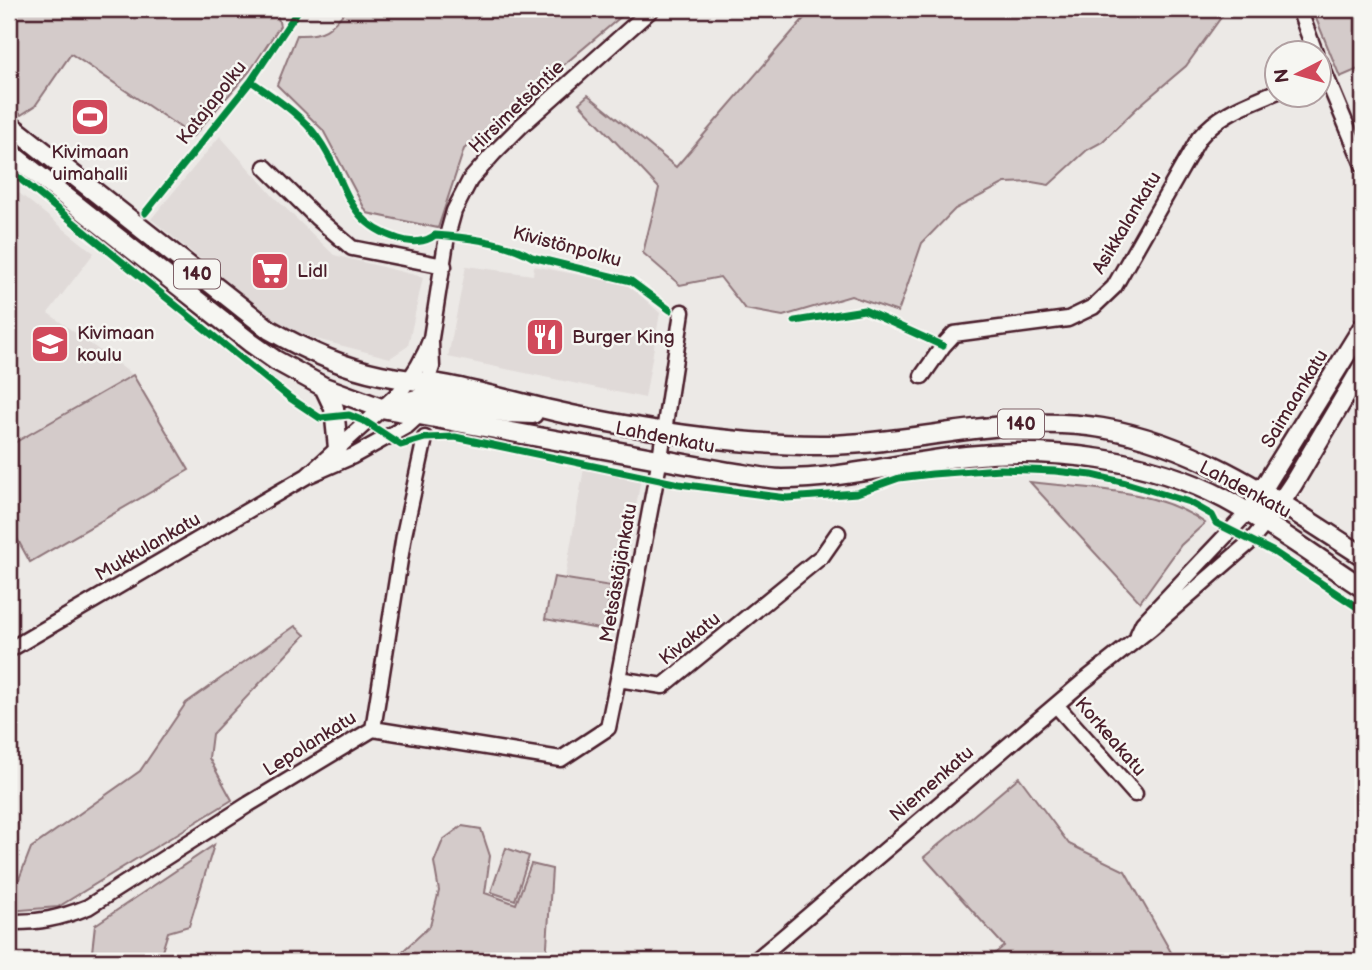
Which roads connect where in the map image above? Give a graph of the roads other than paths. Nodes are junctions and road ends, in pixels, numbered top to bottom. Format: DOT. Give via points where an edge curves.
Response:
graph roads {
  1 [pos="652,9"];
  2 [pos="1300,9"];
  3 [pos="1310,38"];
  4 [pos="1264,97"];
  5 [pos="1334,99"];
  6 [pos="9,124"];
  7 [pos="9,152"];
  8 [pos="1363,165"];
  9 [pos="265,167"];
  10 [pos="444,266"];
  11 [pos="682,312"];
  12 [pos="1363,327"];
  13 [pos="1363,366"];
  14 [pos="922,376"];
  15 [pos="324,387"];
  16 [pos="419,394"];
  17 [pos="381,408"];
  18 [pos="664,431"];
  19 [pos="425,438"];
  20 [pos="338,448"];
  21 [pos="660,458"];
  22 [pos="307,476"];
  23 [pos="1262,492"];
  24 [pos="1280,503"];
  25 [pos="1248,512"];
  26 [pos="1266,523"];
  27 [pos="838,533"];
  28 [pos="1363,556"];
  29 [pos="1363,588"];
  30 [pos="1136,639"];
  31 [pos="9,650"];
  32 [pos="618,679"];
  33 [pos="1056,705"];
  34 [pos="373,729"];
  35 [pos="1135,794"];
  36 [pos="9,922"];
  37 [pos="755,961"];
  1 -- 10 [label="street, Hirsimetsäntie" via="522,125 470,180 454,211"];
  2 -- 3 [label="street"];
  4 -- 14 [label="street, Asikkalankatu" via="1225,114 1199,138 1114,286 1093,307 1068,319 954,334"];
  5 -- 8 [label="street"];
  6 -- 16 [label="main road, Lahdenkatu / 140" via="270,330 326,359"];
  7 -- 15 [label="main road, 140" via="251,343"];
  9 -- 10 [label="street" via="352,248"];
  10 -- 16 [label="street, Hirsimetsäntie"];
  11 -- 18 [label="street, Metsästäjänkatu"];
  12 -- 23 [label="main road, Saimaankatu"];
  13 -- 24 [label="main road"];
  15 -- 17 [label="main road, 140"];
  15 -- 20 [label="main road" via="334,408"];
  16 -- 17 [label="main road"];
  16 -- 18 [label="main road, Lahdenkatu / 140" via="508,413 571,415"];
  16 -- 21 [label="main road, Lahdenkatu / 140"];
  16 -- 22 [label="street, Mukkulankatu" via="407,426"];
  17 -- 20 [label="street, Mukkulankatu"];
  18 -- 21 [label="street, Metsästäjänkatu"];
  18 -- 23 [label="main road, Lahdenkatu / 140" via="767,444 830,445 1062,423 1150,440 1193,455"];
  19 -- 34 [label="street, Lepolankatu" via="404,535"];
  20 -- 22 [label="street, Mukkulankatu"];
  21 -- 25 [label="main road, Lahdenkatu / 140" via="780,479 1012,452 1057,454 1139,466 1222,497"];
  21 -- 32 [label="street, Metsästäjänkatu"];
  22 -- 31 [label="street, Mukkulankatu"];
  23 -- 24 [label="main road, Lahdenkatu / 140"];
  23 -- 25 [label="main road, Niemenkatu"];
  24 -- 26 [label="main road"];
  24 -- 28 [label="main road, Lahdenkatu / 140"];
  25 -- 26 [label="main road, Lahdenkatu / 140"];
  25 -- 30 [label="street, Niemenkatu" via="1143,623"];
  26 -- 29 [label="main road, Lahdenkatu / 140"];
  26 -- 30 [label="street, Niemenkatu" via="1250,542"];
  27 -- 32 [label="street, Kivakatu" via="821,556 663,686"];
  30 -- 33 [label="street, Niemenkatu"];
  32 -- 34 [label="street" via="608,728 561,759"];
  33 -- 35 [label="street, Korkeakatu"];
  33 -- 37 [label="street, Niemenkatu"];
  34 -- 36 [label="street, Lepolankatu" via="88,907 61,918"];
}
